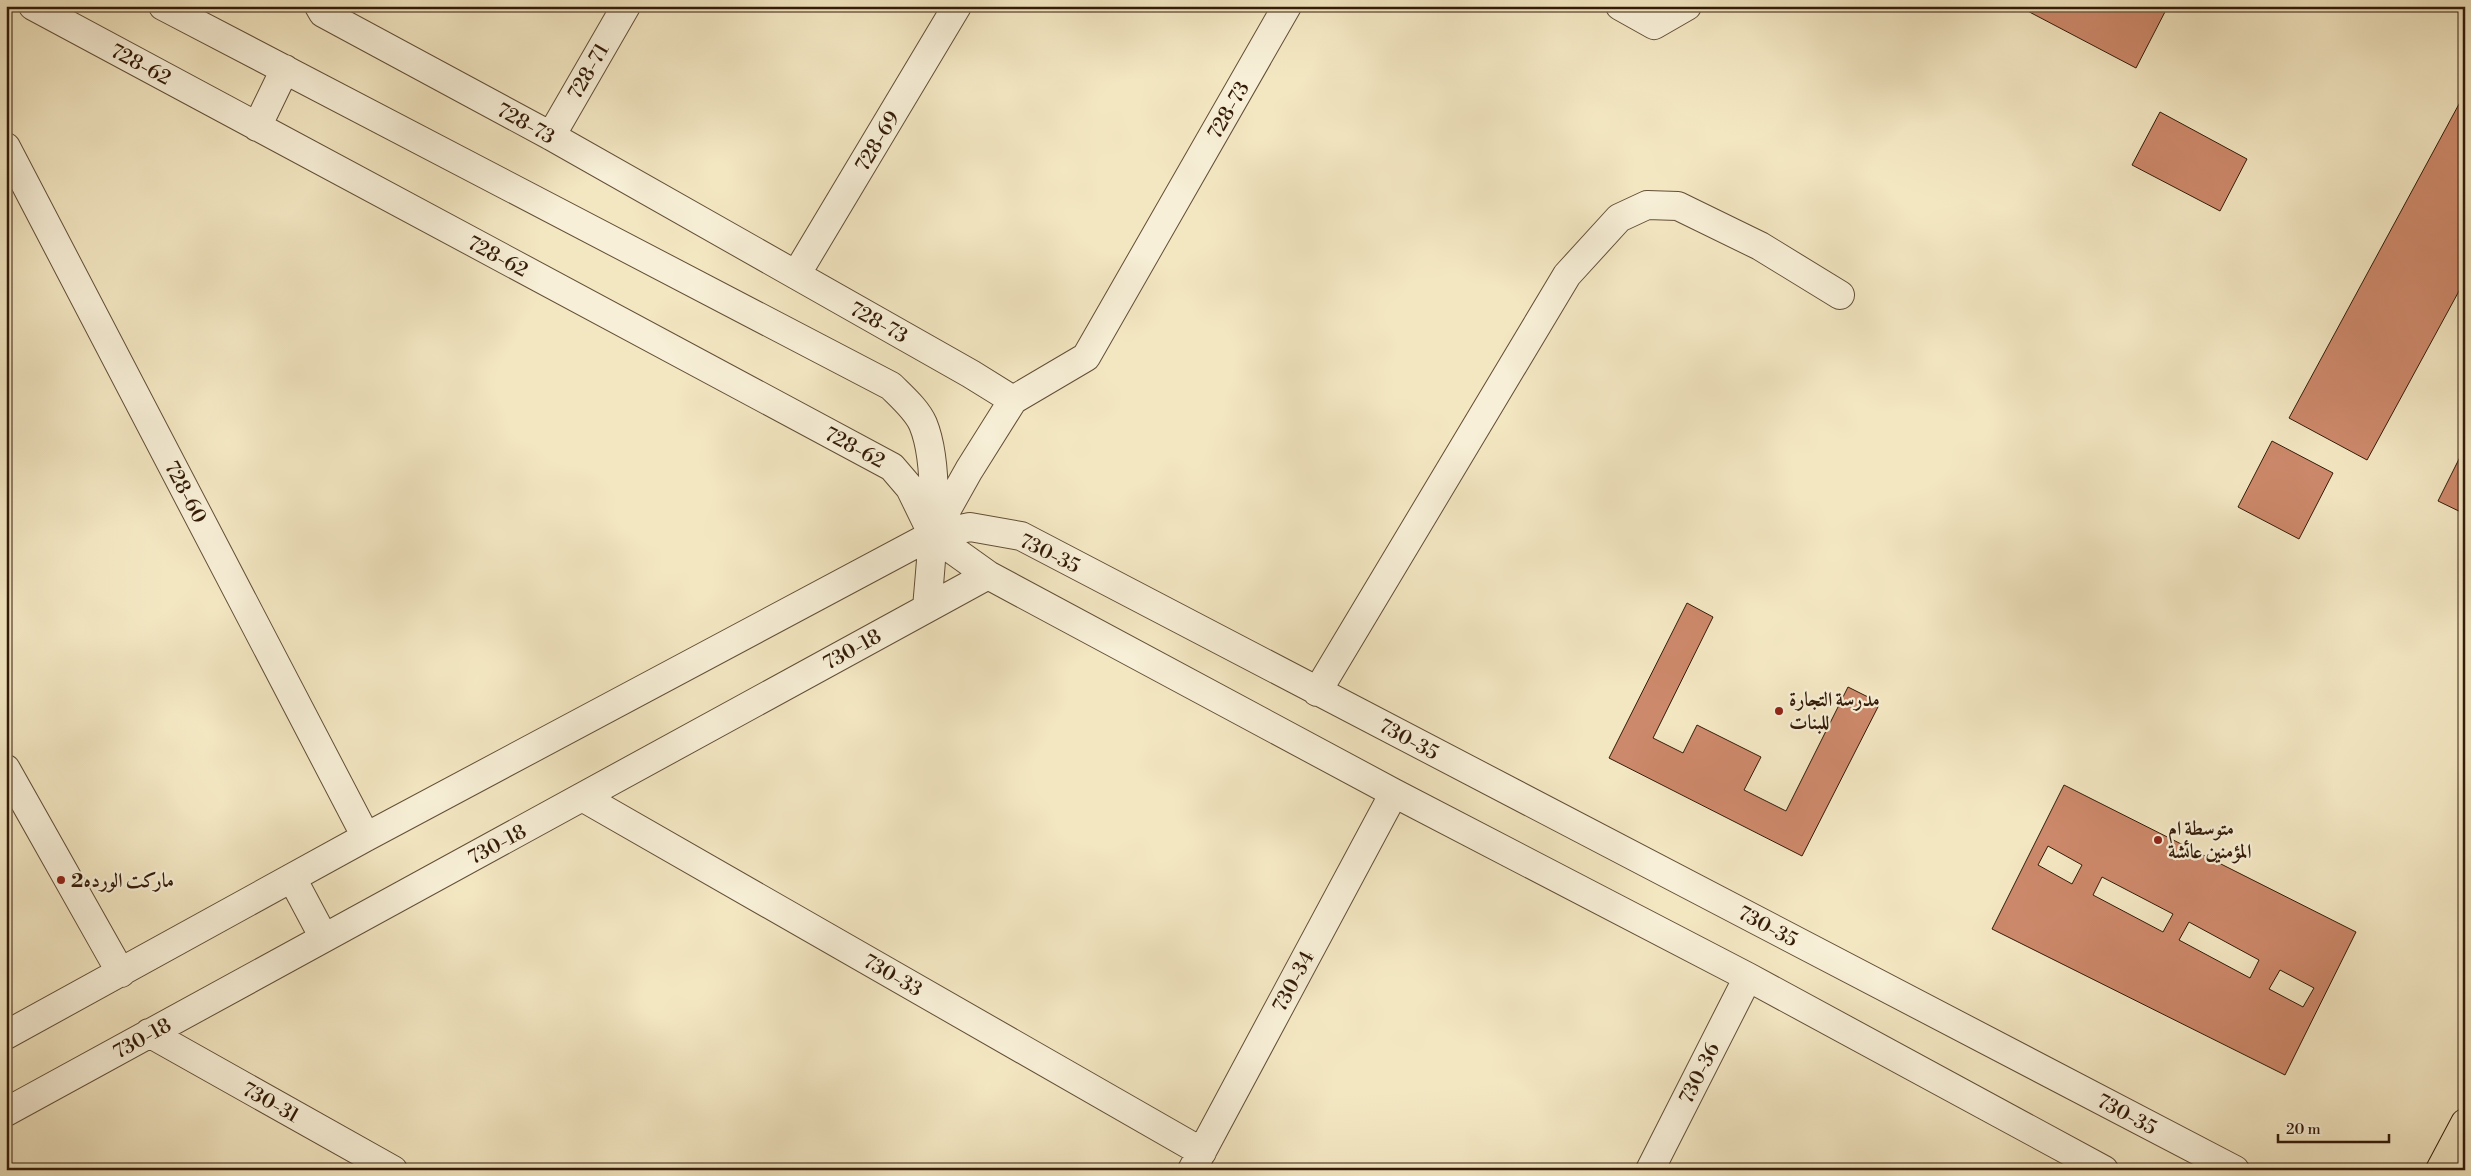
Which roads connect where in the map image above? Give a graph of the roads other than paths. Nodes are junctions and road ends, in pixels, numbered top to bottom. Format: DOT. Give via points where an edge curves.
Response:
graph roads {
  1 [pos="33,6"];
  2 [pos="163,6"];
  3 [pos="319,6"];
  4 [pos="626,6"];
  5 [pos="957,6"];
  6 [pos="1287,6"];
  7 [pos="1620,6"];
  8 [pos="1687,6"];
  9 [pos="285,69"];
  10 [pos="257,127"];
  11 [pos="551,136"];
  12 [pos="6,146"];
  13 [pos="796,275"];
  14 [pos="1840,295"];
  15 [pos="1013,400"];
  16 [pos="932,535"];
  17 [pos="988,575"];
  18 [pos="927,608"];
  19 [pos="1317,692"];
  20 [pos="6,769"];
  21 [pos="1394,793"];
  22 [pos="584,798"];
  23 [pos="366,837"];
  24 [pos="292,878"];
  25 [pos="324,938"];
  26 [pos="121,973"];
  27 [pos="1748,977"];
  28 [pos="149,1034"];
  29 [pos="6,1035"];
  30 [pos="6,1112"];
  31 [pos="2465,1123"];
  32 [pos="1197,1161"];
  33 [pos="2093,1167"];
  34 [pos="393,1170"];
  35 [pos="1650,1170"];
  36 [pos="2235,1170"];
  37 [pos="2440,1170"];
  1 -- 10 [label="street, 728-62"];
  2 -- 9 [label="street, 728-62"];
  3 -- 11 [label="street, 728-73" via="323,13"];
  4 -- 11 [label="street, 728-71"];
  5 -- 13 [label="street, 728-69"];
  6 -- 15 [label="street, 728-73" via="1086,357"];
  7 -- 8 [label="street" via="1654,25"];
  9 -- 10 [label="street"];
  9 -- 16 [label="street, 728-62" via="891,386 923,424 932,462"];
  10 -- 16 [label="street, 728-62" via="892,467 910,488"];
  11 -- 13 [label="street, 728-73"];
  12 -- 23 [label="street, 728-60"];
  13 -- 15 [label="street, 728-73"];
  14 -- 19 [label="street" via="1760,246 1678,206 1647,205 1619,218 1567,275"];
  15 -- 16 [label="street" via="968,470"];
  16 -- 17 [label="street"];
  16 -- 18 [label="street, 728-62"];
  16 -- 19 [label="street, 730-35" via="970,527 1022,536"];
  16 -- 23 [label="street"];
  17 -- 18 [label="street, 730-18"];
  17 -- 21 [label="street"];
  18 -- 22 [label="street, 730-18"];
  19 -- 36 [label="street, 730-35"];
  20 -- 26 [label="street"];
  21 -- 27 [label="street"];
  21 -- 32 [label="street, 730-34"];
  22 -- 25 [label="street, 730-18"];
  22 -- 32 [label="street, 730-33"];
  23 -- 24 [label="street"];
  24 -- 25 [label="street"];
  24 -- 26 [label="street"];
  25 -- 28 [label="street, 730-18"];
  26 -- 29 [label="street"];
  27 -- 33 [label="street"];
  27 -- 35 [label="street, 730-36"];
  28 -- 30 [label="street, 730-18"];
  28 -- 34 [label="street, 730-31"];
  31 -- 37 [label="main road"];
}
